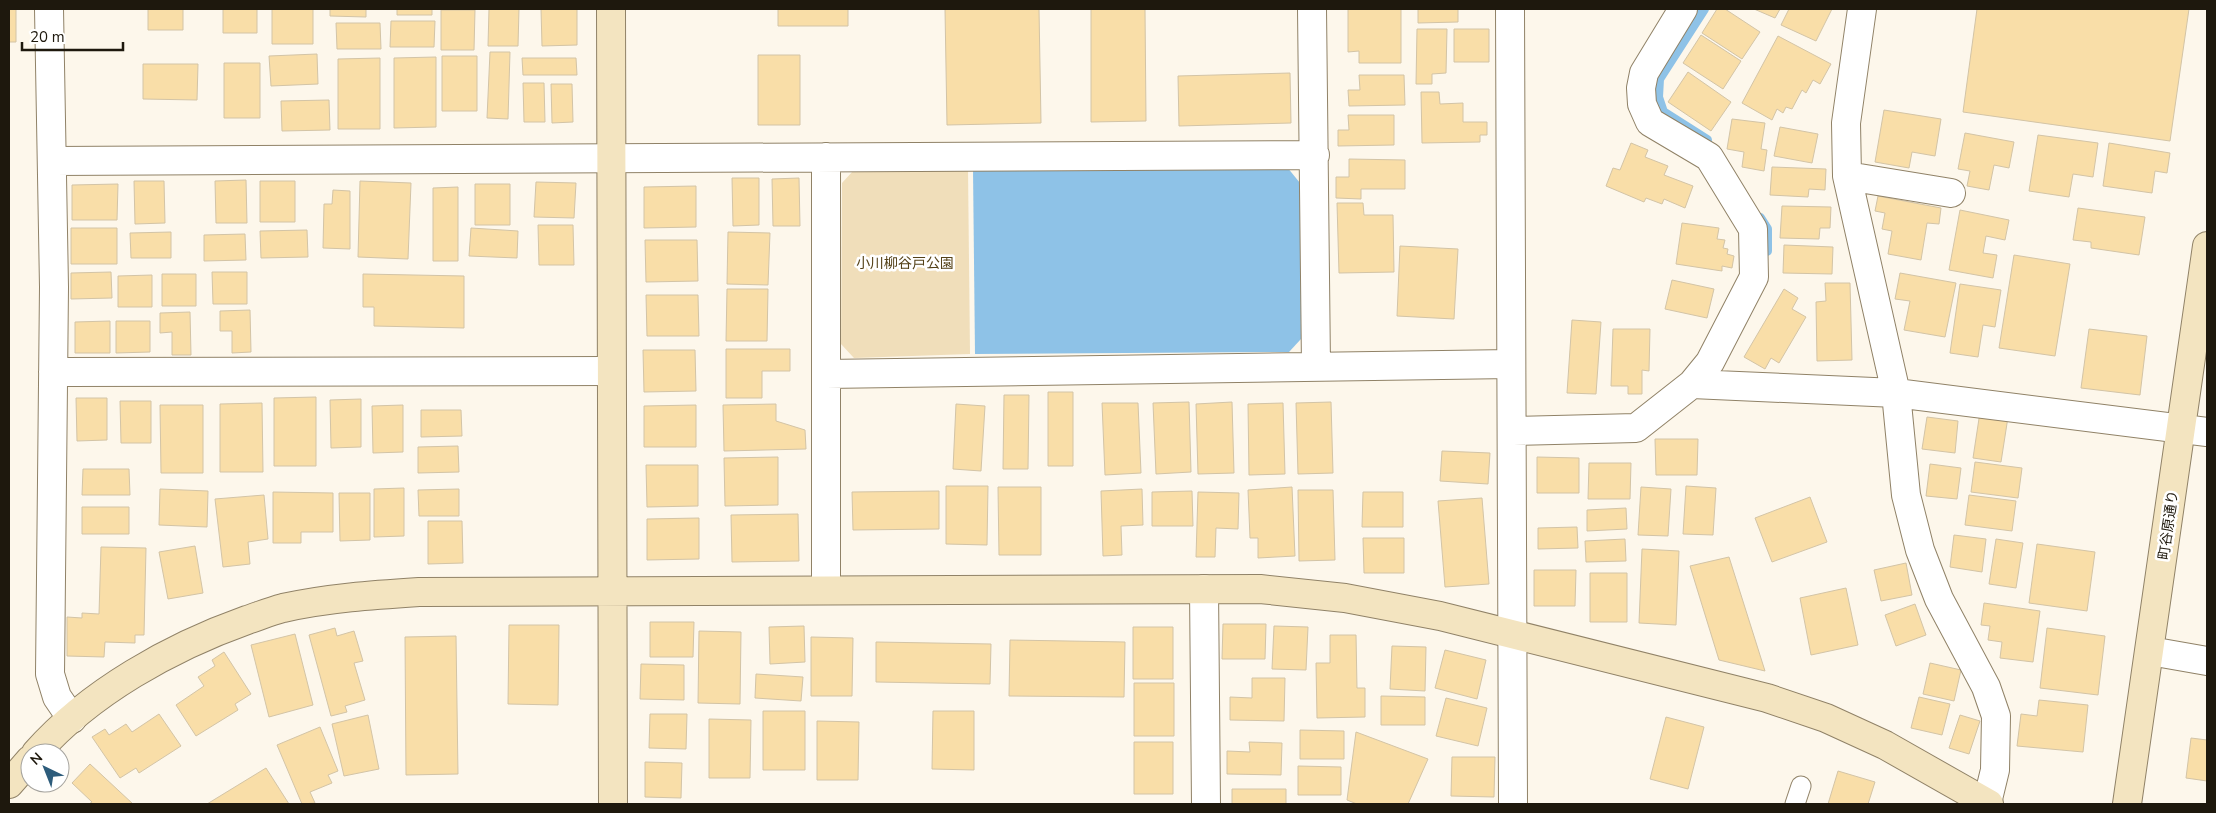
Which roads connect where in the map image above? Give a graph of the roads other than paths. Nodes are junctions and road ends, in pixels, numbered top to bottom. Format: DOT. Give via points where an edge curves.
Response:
graph roads {
  1 [pos="49,9"];
  2 [pos="611,9"];
  3 [pos="1312,9"];
  4 [pos="1510,9"];
  5 [pos="1683,9"];
  6 [pos="1862,9"];
  7 [pos="1315,154"];
  8 [pos="826,157"];
  9 [pos="611,158"];
  10 [pos="53,161"];
  11 [pos="1847,176"];
  12 [pos="1950,193"];
  13 [pos="2207,246"];
  14 [pos="1511,364"];
  15 [pos="1316,366"];
  16 [pos="611,371"];
  17 [pos="53,372"];
  18 [pos="826,374"];
  19 [pos="1692,384"];
  20 [pos="1896,393"];
  21 [pos="2194,430"];
  22 [pos="1513,431"];
  23 [pos="1204,589"];
  24 [pos="826,590"];
  25 [pos="612,592"];
  26 [pos="1513,635"];
  27 [pos="2150,651"];
  28 [pos="2207,661"];
  29 [pos="72,719"];
  30 [pos="47,743"];
  31 [pos="20,771"];
  32 [pos="9,784"];
  33 [pos="1801,786"];
  34 [pos="613,804"];
  35 [pos="1206,804"];
  36 [pos="1513,804"];
  37 [pos="1795,804"];
  38 [pos="1986,804"];
  39 [pos="2128,804"];
  1 -- 10 [label="street"];
  2 -- 9 [label="street"];
  3 -- 7 [label="street"];
  4 -- 14 [label="street"];
  5 -- 19 [label="street" via="1644,73 1642,104 1650,122 1709,157 1753,229 1754,277 1710,362"];
  6 -- 11 [label="street" via="1846,123"];
  7 -- 8 [label="street"];
  7 -- 15 [label="street"];
  8 -- 9 [label="street"];
  8 -- 18 [label="street"];
  9 -- 10 [label="street"];
  9 -- 16 [label="street"];
  10 -- 17 [label="street"];
  11 -- 12 [label="street"];
  11 -- 20 [label="street"];
  13 -- 21 [label="street, 町谷原通り"];
  14 -- 15 [label="street"];
  14 -- 22 [label="street"];
  15 -- 18 [label="street"];
  16 -- 17 [label="street"];
  16 -- 25 [label="street"];
  17 -- 29 [label="street" via="50,674 56,697"];
  18 -- 24 [label="street"];
  19 -- 20 [label="street"];
  19 -- 22 [label="street" via="1636,428"];
  20 -- 21 [label="street"];
  20 -- 38 [label="street" via="1906,495 1920,550 1940,599 1986,687 1996,716 1995,770"];
  21 -- 27 [label="street, 町谷原通り"];
  22 -- 26 [label="street"];
  23 -- 24 [label="street"];
  23 -- 26 [label="street" via="1260,589 1345,598 1440,616"];
  23 -- 35 [label="street"];
  24 -- 25 [label="street"];
  25 -- 29 [label="street" via="350,596 281,609 206,635 148,665"];
  25 -- 34 [label="street"];
  26 -- 36 [label="street"];
  26 -- 38 [label="street" via="1767,698 1826,718 1885,745"];
  27 -- 28 [label="street"];
  27 -- 39 [label="street, 町谷原通り"];
  29 -- 30 [label="street"];
  31 -- 32 [label="street"];
  33 -- 37 [label="lane"];
}
